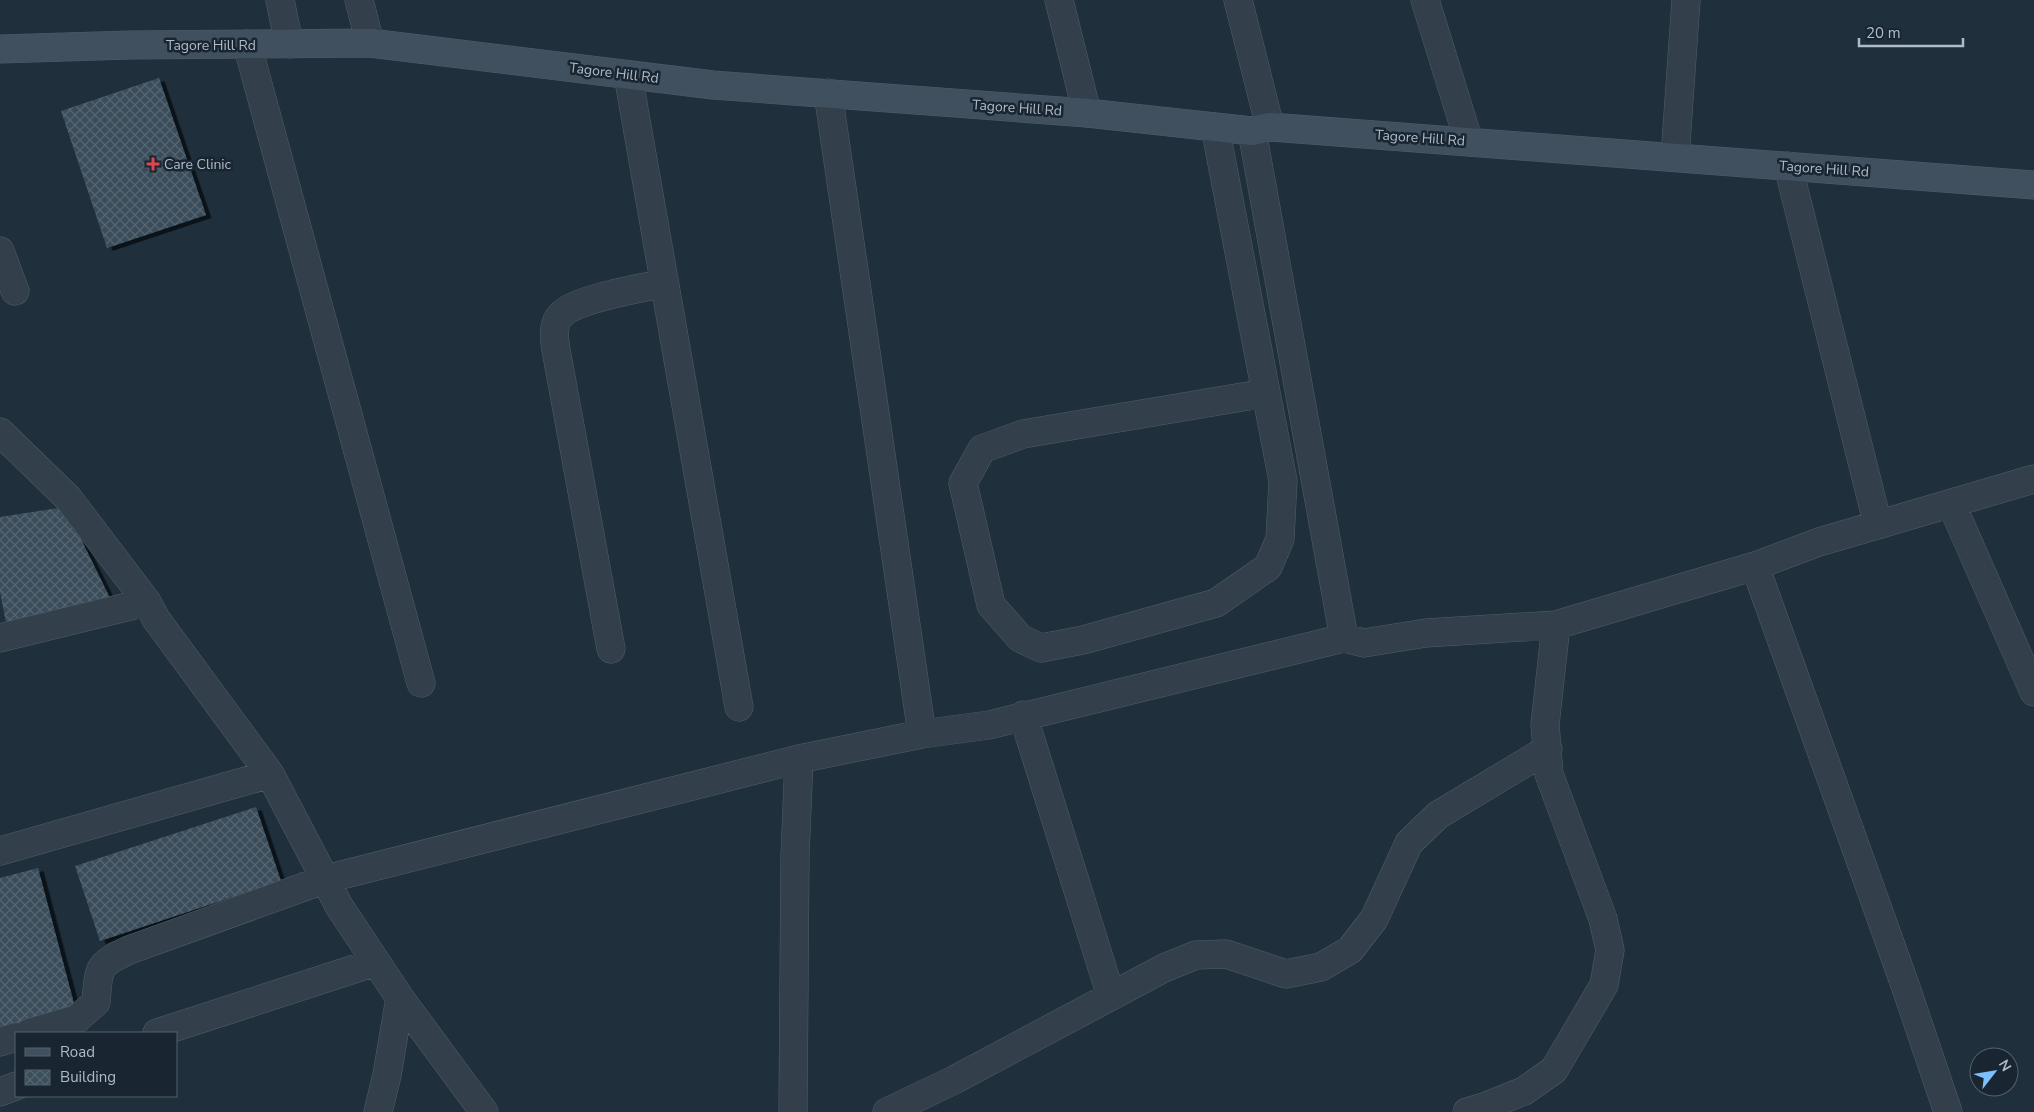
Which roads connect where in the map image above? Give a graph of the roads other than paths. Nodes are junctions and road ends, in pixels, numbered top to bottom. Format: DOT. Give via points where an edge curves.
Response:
graph roads {
  1 [pos="280,0"];
  2 [pos="360,0"];
  3 [pos="1059,0"];
  4 [pos="1238,0"];
  5 [pos="1424,0"];
  6 [pos="1686,0"];
  7 [pos="370,43"];
  8 [pos="247,44"];
  9 [pos="289,44"];
  10 [pos="0,49"];
  11 [pos="628,75"];
  12 [pos="828,93"];
  13 [pos="1088,113"];
  14 [pos="1215,127"];
  15 [pos="1261,129"];
  16 [pos="1469,142"];
  17 [pos="1675,157"];
  18 [pos="1788,166"];
  19 [pos="2034,185"];
  20 [pos="0,251"];
  21 [pos="664,283"];
  22 [pos="15,291"];
  23 [pos="1266,393"];
  24 [pos="0,432"];
  25 [pos="2034,478"];
  26 [pos="1950,504"];
  27 [pos="1878,525"];
  28 [pos="1756,566"];
  29 [pos="147,602"];
  30 [pos="1556,625"];
  31 [pos="0,638"];
  32 [pos="1344,638"];
  33 [pos="611,649"];
  34 [pos="421,683"];
  35 [pos="2034,692"];
  36 [pos="739,707"];
  37 [pos="1023,715"];
  38 [pos="922,734"];
  39 [pos="1548,749"];
  40 [pos="799,759"];
  41 [pos="270,774"];
  42 [pos="0,851"];
  43 [pos="326,880"];
  44 [pos="376,962"];
  45 [pos="1111,996"];
  46 [pos="400,998"];
  47 [pos="32,1032"];
  48 [pos="160,1032"];
  49 [pos="15,1037"];
  50 [pos="0,1042"];
  51 [pos="15,1086"];
  52 [pos="0,1092"];
  53 [pos="378,1112"];
  54 [pos="484,1112"];
  55 [pos="793,1112"];
  56 [pos="887,1112"];
  57 [pos="1467,1112"];
  58 [pos="1948,1112"];
  1 -- 9 [label="street"];
  2 -- 7 [label="street"];
  3 -- 13 [label="street"];
  4 -- 15 [label="street"];
  5 -- 16 [label="street"];
  6 -- 17 [label="street"];
  7 -- 9 [label="main road, Tagore Hill Rd"];
  7 -- 11 [label="main road, Tagore Hill Rd"];
  8 -- 9 [label="main road, Tagore Hill Rd"];
  8 -- 10 [label="main road, Tagore Hill Rd"];
  8 -- 34 [label="street"];
  11 -- 12 [label="main road, Tagore Hill Rd"];
  11 -- 21 [label="street"];
  12 -- 13 [label="main road, Tagore Hill Rd"];
  12 -- 38 [label="street"];
  13 -- 14 [label="main road, Tagore Hill Rd"];
  14 -- 15 [label="main road, Tagore Hill Rd"];
  14 -- 23 [label="street"];
  15 -- 16 [label="main road, Tagore Hill Rd"];
  15 -- 32 [label="street"];
  16 -- 17 [label="main road, Tagore Hill Rd"];
  17 -- 18 [label="main road, Tagore Hill Rd"];
  18 -- 19 [label="main road, Tagore Hill Rd"];
  18 -- 27 [label="street"];
  20 -- 22 [label="street"];
  21 -- 33 [label="street" via="576,304 560,315 554,332"];
  21 -- 36 [label="street"];
  23 -- 23 [label="street" via="1283,481 1280,539 1268,567 1216,602 1083,640 1041,648 1020,638 991,605 963,483 982,449 1022,434"];
  24 -- 29 [label="street" via="68,498"];
  25 -- 26 [label="street"];
  26 -- 27 [label="street"];
  26 -- 35 [label="street"];
  27 -- 28 [label="street" via="1819,542"];
  28 -- 30 [label="street"];
  28 -- 58 [label="street"];
  29 -- 31 [label="street"];
  29 -- 41 [label="street" via="156,619"];
  30 -- 32 [label="street" via="1426,633 1364,643"];
  30 -- 39 [label="street" via="1546,725"];
  32 -- 37 [label="street"];
  37 -- 38 [label="street" via="989,725"];
  37 -- 45 [label="street"];
  38 -- 40 [label="street"];
  39 -- 45 [label="street" via="1438,815 1409,843 1374,919 1350,950 1321,967 1286,974 1226,954 1196,955"];
  39 -- 57 [label="street" via="1549,774 1603,919 1610,950 1604,985 1554,1070 1524,1091"];
  40 -- 43 [label="street"];
  40 -- 55 [label="street"];
  41 -- 42 [label="street"];
  41 -- 43 [label="street"];
  43 -- 44 [label="street"];
  43 -- 47 [label="street" via="129,950 105,962 98,978 96,1002 77,1019"];
  44 -- 46 [label="street"];
  44 -- 48 [label="street"];
  45 -- 56 [label="street"];
  46 -- 53 [label="street"];
  46 -- 54 [label="street"];
  49 -- 50 [label="street"];
  51 -- 52 [label="street"];
}
